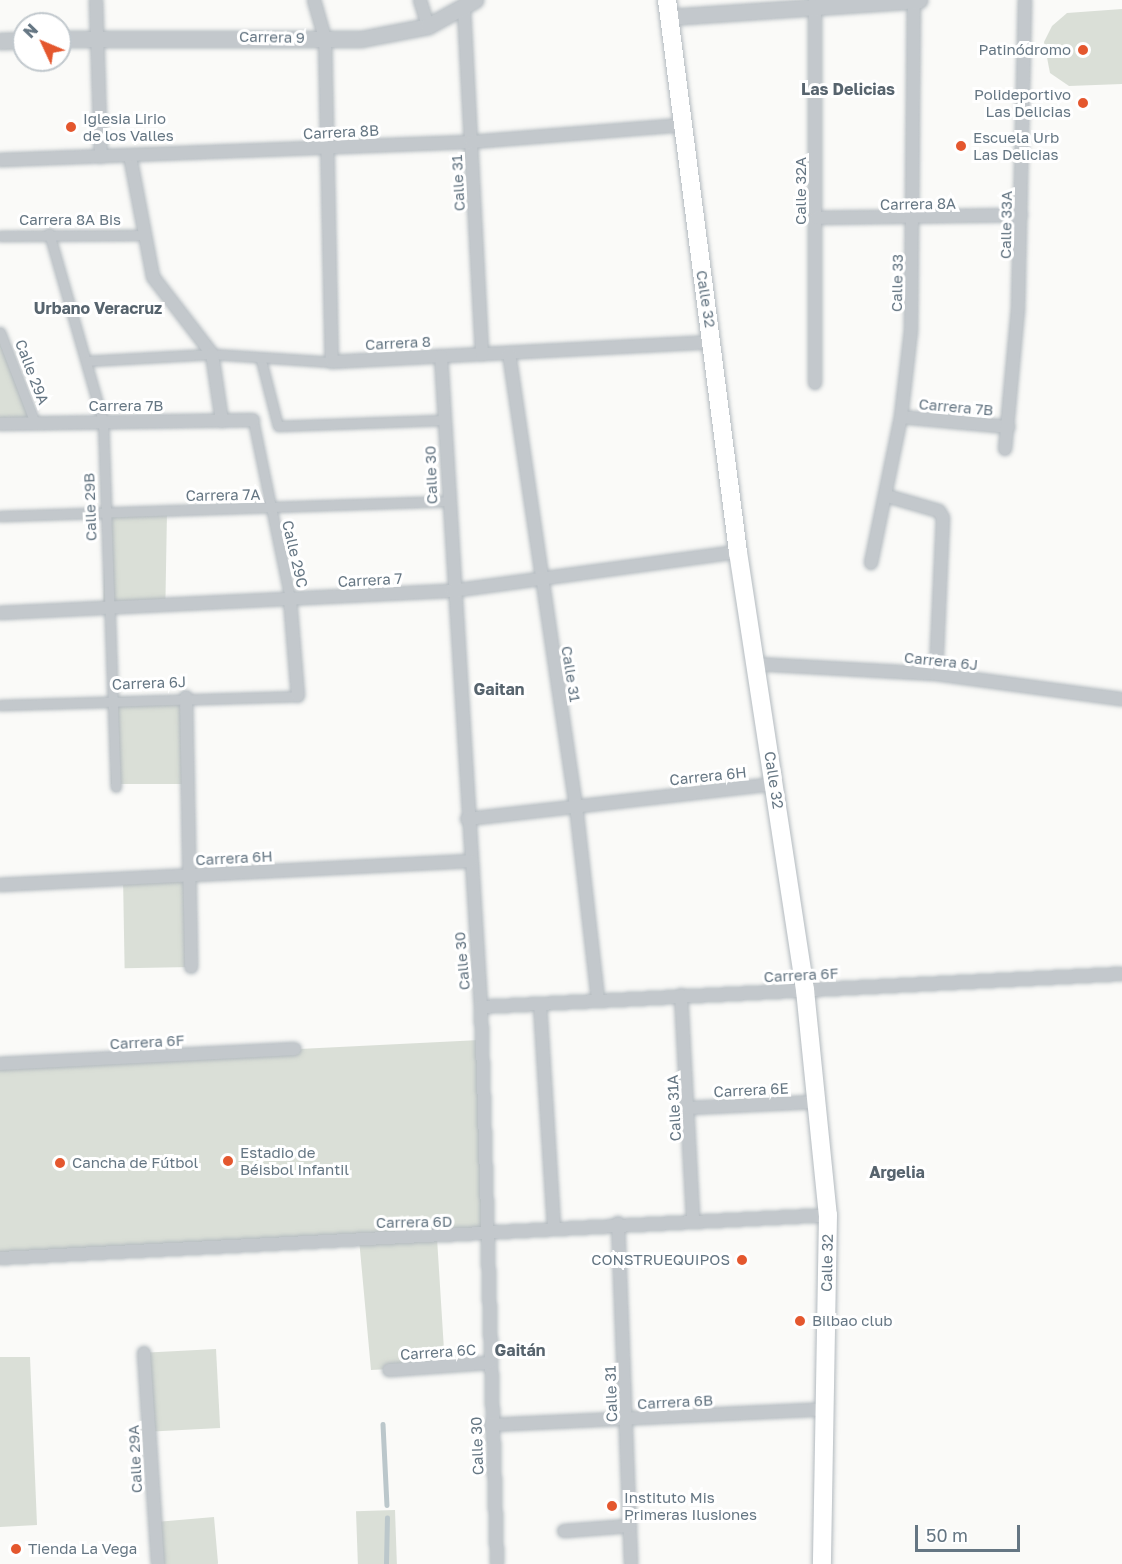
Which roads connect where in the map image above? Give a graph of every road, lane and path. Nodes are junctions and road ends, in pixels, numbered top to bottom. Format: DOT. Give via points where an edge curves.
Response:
graph roads {
  1 [pos="96,0"];
  2 [pos="314,0"];
  3 [pos="420,0"];
  4 [pos="914,0"];
  5 [pos="919,0"];
  6 [pos="1025,0"];
  7 [pos="815,4"];
  8 [pos="469,5"];
  9 [pos="669,9"];
  10 [pos="428,26"];
  11 [pos="98,37"];
  12 [pos="72,38"];
  13 [pos="325,38"];
  14 [pos="684,125"];
  15 [pos="471,142"];
  16 [pos="327,147"];
  17 [pos="133,156"];
  18 [pos="101,157"];
  19 [pos="0,160"];
  20 [pos="1021,215"];
  21 [pos="816,218"];
  22 [pos="914,220"];
  23 [pos="49,233"];
  24 [pos="141,235"];
  25 [pos="0,236"];
  26 [pos="0,332"];
  27 [pos="713,342"];
  28 [pos="509,353"];
  29 [pos="212,354"];
  30 [pos="482,355"];
  31 [pos="441,356"];
  32 [pos="261,360"];
  33 [pos="86,361"];
  34 [pos="332,362"];
  35 [pos="815,383"];
  36 [pos="901,417"];
  37 [pos="253,420"];
  38 [pos="443,420"];
  39 [pos="103,421"];
  40 [pos="222,421"];
  41 [pos="35,423"];
  42 [pos="0,424"];
  43 [pos="1009,427"];
  44 [pos="1005,449"];
  45 [pos="887,496"];
  46 [pos="447,501"];
  47 [pos="269,509"];
  48 [pos="105,511"];
  49 [pos="0,516"];
  50 [pos="738,552"];
  51 [pos="871,563"];
  52 [pos="541,579"];
  53 [pos="452,591"];
  54 [pos="294,599"];
  55 [pos="109,608"];
  56 [pos="0,613"];
  57 [pos="755,664"];
  58 [pos="936,675"];
  59 [pos="298,696"];
  60 [pos="186,697"];
  61 [pos="111,699"];
  62 [pos="1122,699"];
  63 [pos="0,705"];
  64 [pos="774,784"];
  65 [pos="116,787"];
  66 [pos="576,806"];
  67 [pos="467,819"];
  68 [pos="470,861"];
  69 [pos="190,875"];
  70 [pos="0,885"];
  71 [pos="191,967"];
  72 [pos="1122,974"];
  73 [pos="805,990"];
  74 [pos="681,995"];
  75 [pos="598,1000"];
  76 [pos="540,1004"];
  77 [pos="481,1006"];
  78 [pos="295,1049"];
  79 [pos="0,1064"];
  80 [pos="814,1102"];
  81 [pos="690,1108"];
  82 [pos="828,1215"];
  83 [pos="693,1219"];
  84 [pos="618,1223"];
  85 [pos="554,1228"];
  86 [pos="485,1234"];
  87 [pos="0,1258"];
  88 [pos="144,1353"];
  89 [pos="489,1363"];
  90 [pos="389,1370"];
  91 [pos="825,1409"];
  92 [pos="627,1419"];
  93 [pos="491,1425"];
  94 [pos="630,1526"];
  95 [pos="564,1531"];
  96 [pos="158,1564"];
  97 [pos="497,1564"];
  98 [pos="631,1564"];
  99 [pos="822,1564"];
  1 -- 11 [label="street"];
  2 -- 13 [label="street"];
  3 -- 10 [label="street"];
  4 -- 5 [label="street"];
  4 -- 7 [label="street"];
  4 -- 22 [label="street, Calle 33"];
  6 -- 20 [label="street, Calle 33A"];
  7 -- 9 [label="street"];
  7 -- 21 [label="street, Calle 32A"];
  8 -- 10 [label="street, Carrera 9"];
  8 -- 15 [label="street, Calle 31"];
  9 -- 14 [label="main road, Calle 32"];
  10 -- 13 [label="street, Carrera 9" via="361,39"];
  11 -- 12 [label="street, Carrera 9"];
  11 -- 13 [label="street, Carrera 9"];
  11 -- 18 [label="street"];
  13 -- 16 [label="street"];
  14 -- 15 [label="street, Carrera 8B"];
  14 -- 27 [label="main road, Calle 32"];
  15 -- 16 [label="street, Carrera 8B"];
  15 -- 30 [label="street, Calle 31"];
  16 -- 17 [label="street, Carrera 8B"];
  16 -- 34 [label="street"];
  17 -- 18 [label="street, Carrera 8B"];
  17 -- 24 [label="street"];
  18 -- 19 [label="street, Carrera 8B"];
  20 -- 22 [label="street, Carrera 8A"];
  20 -- 43 [label="street, Calle 33A"];
  21 -- 22 [label="street, Carrera 8A"];
  21 -- 35 [label="street, Calle 32A"];
  22 -- 36 [label="street, Calle 33" via="911,330"];
  23 -- 24 [label="street, Carrera 8A Bis"];
  23 -- 25 [label="street, Carrera 8A Bis"];
  23 -- 33 [label="street, Calle 29B"];
  24 -- 29 [label="street" via="162,294"];
  26 -- 41 [label="street, Calle 29A"];
  27 -- 28 [label="street, Carrera 8"];
  27 -- 50 [label="main road, Calle 32"];
  28 -- 30 [label="street, Carrera 8"];
  28 -- 52 [label="street, Calle 31"];
  29 -- 32 [label="street, Carrera 8"];
  29 -- 33 [label="street, Carrera 8"];
  29 -- 40 [label="street"];
  30 -- 31 [label="street, Carrera 8"];
  31 -- 34 [label="street, Carrera 8"];
  31 -- 38 [label="street, Calle 30"];
  32 -- 34 [label="street, Carrera 8"];
  32 -- 38 [label="street" via="278,426"];
  33 -- 39 [label="street, Calle 29B"];
  36 -- 43 [label="street, Carrera 7B"];
  36 -- 45 [label="street, Calle 33"];
  37 -- 40 [label="street, Carrera 7B"];
  37 -- 47 [label="street, Calle 29C"];
  38 -- 46 [label="street, Calle 30"];
  39 -- 40 [label="street, Carrera 7B"];
  39 -- 41 [label="street, Carrera 7B"];
  39 -- 48 [label="street, Calle 29B"];
  41 -- 42 [label="street, Carrera 7B"];
  43 -- 44 [label="street, Calle 33A"];
  45 -- 51 [label="street, Calle 33"];
  45 -- 58 [label="street" via="939,511 944,518"];
  46 -- 47 [label="street, Carrera 7A"];
  46 -- 53 [label="street, Calle 30"];
  47 -- 48 [label="street, Carrera 7A"];
  47 -- 54 [label="street, Calle 29C"];
  48 -- 49 [label="street, Carrera 7A"];
  48 -- 55 [label="street, Calle 29B"];
  50 -- 52 [label="street, Carrera 7"];
  50 -- 57 [label="main road, Calle 32"];
  52 -- 53 [label="street, Carrera 7"];
  52 -- 66 [label="street, Calle 31"];
  53 -- 54 [label="street, Carrera 7"];
  53 -- 67 [label="street, Calle 30"];
  54 -- 55 [label="street, Carrera 7"];
  54 -- 59 [label="street, Calle 29C"];
  55 -- 56 [label="street, Carrera 7"];
  55 -- 61 [label="street, Calle 29B"];
  57 -- 58 [label="street, Carrera 6J"];
  57 -- 64 [label="main road, Calle 32"];
  58 -- 62 [label="street, Carrera 6J"];
  59 -- 60 [label="street, Carrera 6J"];
  60 -- 61 [label="street, Carrera 6J"];
  60 -- 69 [label="street"];
  61 -- 63 [label="street, Carrera 6J"];
  61 -- 65 [label="street, Calle 29B"];
  64 -- 66 [label="street, Carrera 6H"];
  64 -- 73 [label="main road, Calle 32"];
  66 -- 67 [label="street, Carrera 6H"];
  66 -- 75 [label="street, Calle 31"];
  67 -- 68 [label="street, Calle 30"];
  68 -- 69 [label="street, Carrera 6H"];
  68 -- 77 [label="street, Calle 30"];
  69 -- 70 [label="street, Carrera 6H"];
  69 -- 71 [label="street"];
  72 -- 73 [label="street, Carrera 6F"];
  73 -- 74 [label="street, Carrera 6F"];
  73 -- 80 [label="main road, Calle 32"];
  74 -- 75 [label="street, Carrera 6F"];
  74 -- 81 [label="street, Calle 31A"];
  75 -- 76 [label="street, Carrera 6F"];
  76 -- 77 [label="street, Carrera 6F"];
  76 -- 85 [label="street"];
  77 -- 86 [label="street, Calle 30"];
  78 -- 79 [label="street, Carrera 6F"];
  80 -- 81 [label="street, Carrera 6E"];
  80 -- 82 [label="main road, Calle 32"];
  81 -- 83 [label="street, Calle 31A"];
  82 -- 83 [label="street, Carrera 6D"];
  82 -- 91 [label="main road, Calle 32"];
  83 -- 84 [label="street, Carrera 6D"];
  84 -- 85 [label="street, Carrera 6D"];
  84 -- 92 [label="street, Calle 31"];
  85 -- 86 [label="street, Carrera 6D"];
  86 -- 87 [label="street, Carrera 6D"];
  86 -- 89 [label="street, Calle 30"];
  88 -- 96 [label="street, Calle 29A"];
  89 -- 90 [label="street, Carrera 6C"];
  89 -- 93 [label="street, Calle 30"];
  91 -- 92 [label="street, Carrera 6B"];
  91 -- 99 [label="main road, Calle 32"];
  92 -- 93 [label="street, Carrera 6B"];
  92 -- 94 [label="street, Calle 31"];
  93 -- 97 [label="street, Calle 30"];
  94 -- 95 [label="street"];
  94 -- 98 [label="street, Calle 31"];
}
